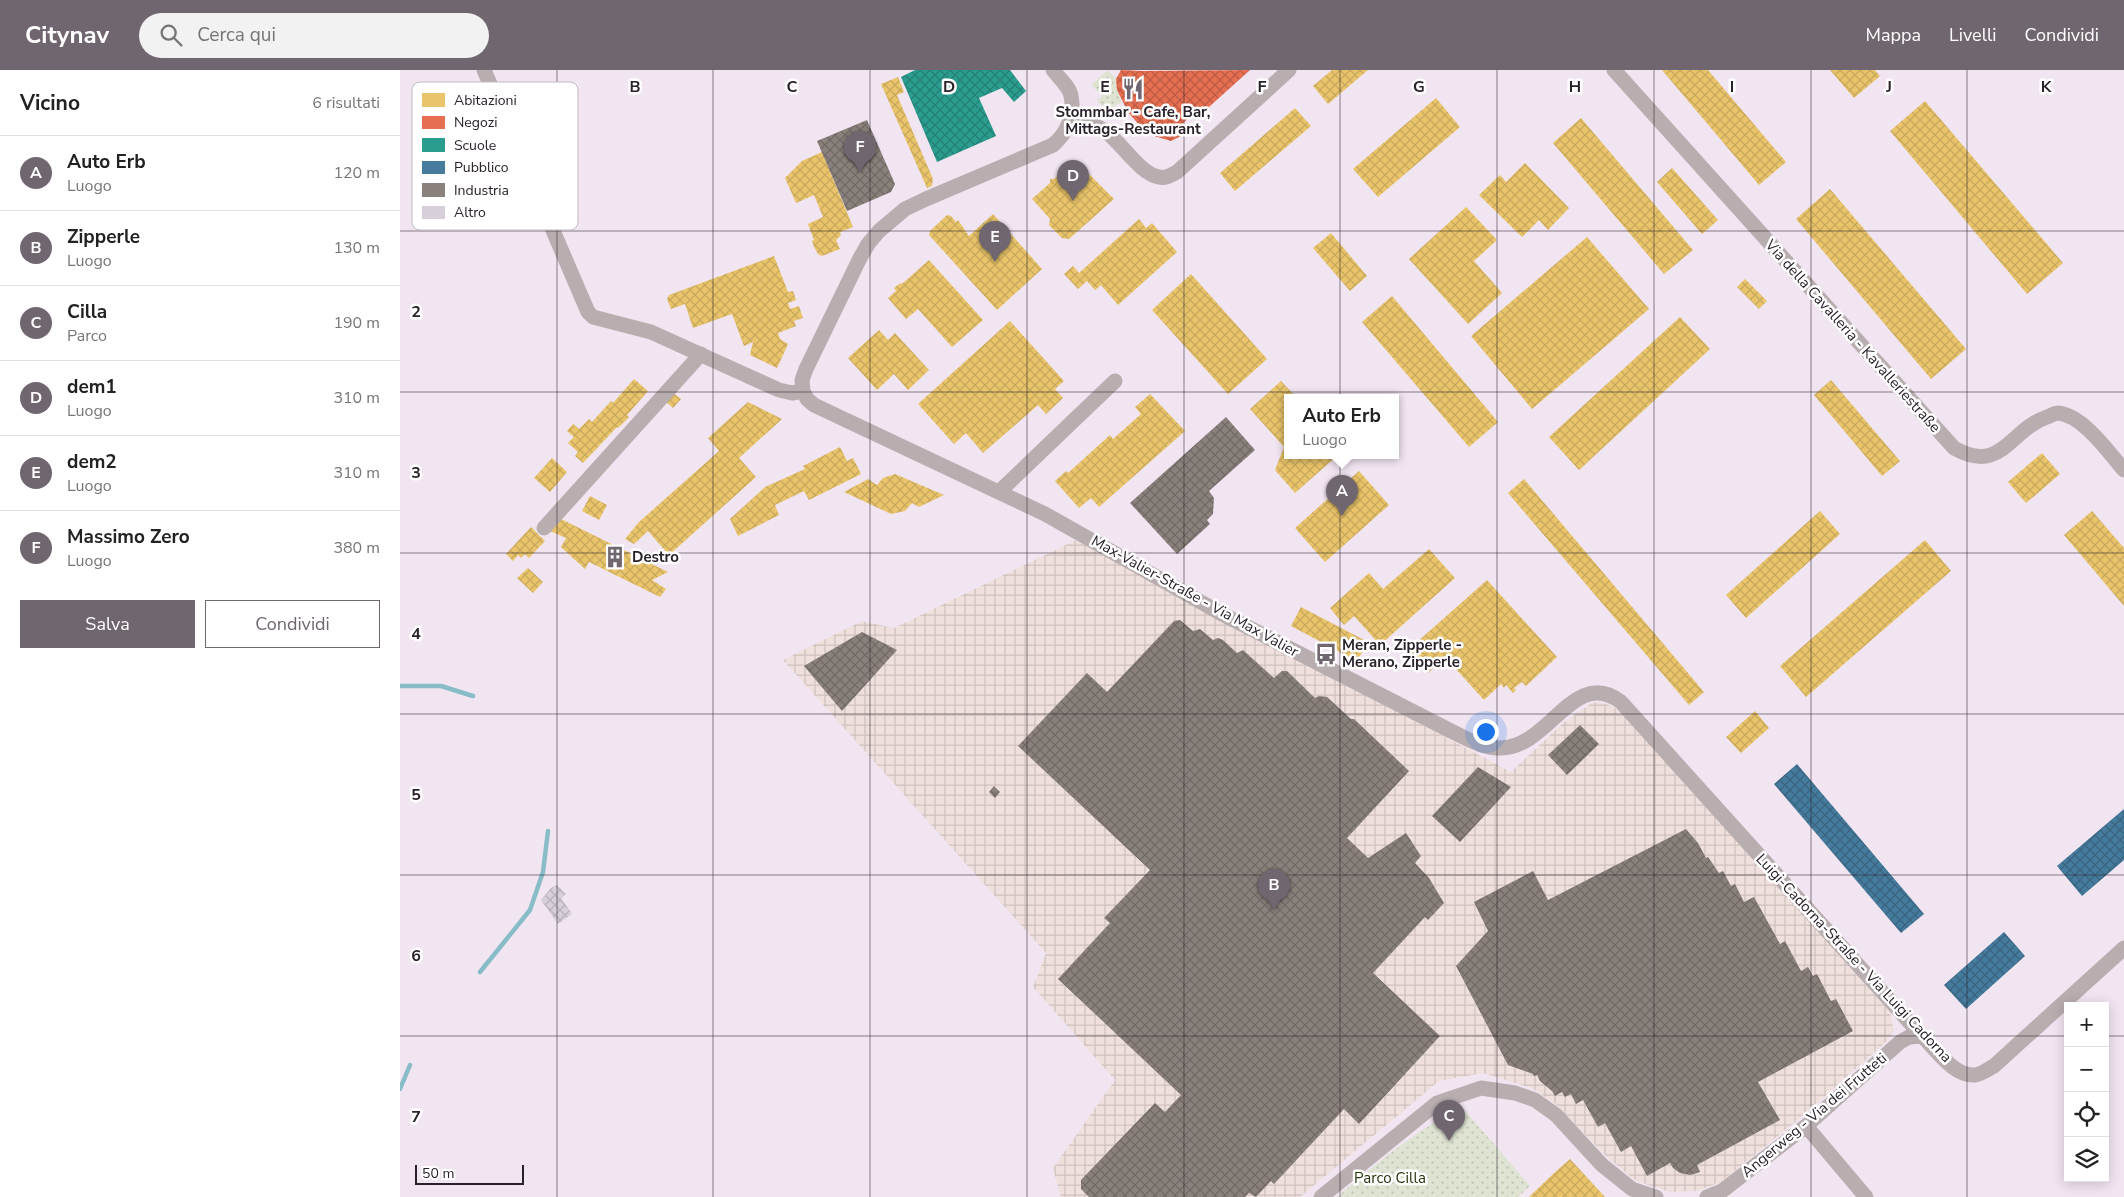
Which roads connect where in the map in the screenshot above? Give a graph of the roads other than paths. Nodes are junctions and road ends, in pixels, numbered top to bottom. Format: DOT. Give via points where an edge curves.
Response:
graph roads {
  1 [pos="484,70"];
  2 [pos="1053,70"];
  3 [pos="1289,70"];
  4 [pos="1614,70"];
  5 [pos="489,82"];
  6 [pos="1071,120"];
  7 [pos="553,230"];
  8 [pos="701,354"];
  9 [pos="1115,381"];
  10 [pos="802,391"];
  11 [pos="2124,470"];
  12 [pos="1000,491"];
  13 [pos="544,528"];
  14 [pos="1602,692"];
  15 [pos="2124,948"];
  16 [pos="1922,1036"];
  17 [pos="1806,1126"];
  18 [pos="1321,1197"];
  19 [pos="1656,1197"];
  20 [pos="1707,1197"];
  21 [pos="1866,1197"];
  1 -- 5 [label="street"];
  2 -- 6 [label="street" via="1071,94"];
  3 -- 6 [label="street" via="1168,177 1158,177 1145,170 1104,131"];
  4 -- 11 [label="street, Via della Cavalleria - Kavalleriestraße" via="1954,448 1980,457 1995,454 2042,418 2057,413 2074,419 2088,430"];
  6 -- 10 [label="street" via="1053,145 905,209 879,231 859,260 814,352 802,380"];
  7 -- 8 [label="street" via="588,312 597,319 652,332"];
  8 -- 10 [label="street" via="779,390"];
  8 -- 13 [label="street"];
  9 -- 12 [label="street"];
  10 -- 12 [label="street, Max-Valier-Straße - Via Max Valier" via="814,405"];
  12 -- 14 [label="street, Max-Valier-Straße - Via Max Valier" via="1231,618 1485,746 1517,745 1534,737 1583,694"];
  14 -- 16 [label="street, Luigi-Cadorna-Straße - Via Luigi Cadorna" via="1621,702"];
  15 -- 16 [label="street, Luigi-Cadorna-Straße - Via Luigi Cadorna" via="1994,1066 1978,1074 1956,1069"];
  16 -- 17 [label="street, Angerweg - Via dei Frutteti" via="1909,1036 1900,1042"];
  17 -- 20 [label="street, Angerweg - Via dei Frutteti" via="1722,1191"];
  17 -- 21 [label="street"];
  18 -- 19 [label="street" via="1437,1103 1482,1088 1535,1100 1556,1115 1602,1166 1632,1190"];
}
